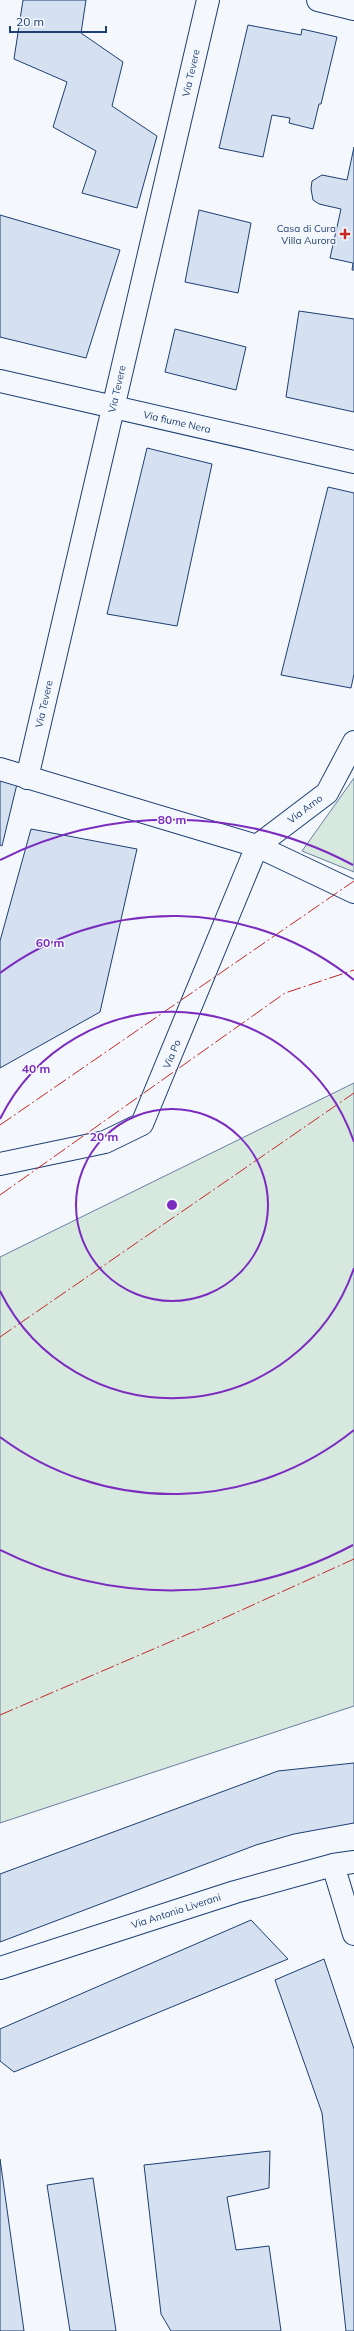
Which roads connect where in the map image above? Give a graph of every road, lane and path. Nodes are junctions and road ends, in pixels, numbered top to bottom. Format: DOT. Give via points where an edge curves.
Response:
graph roads {
  1 [pos="208,0"];
  2 [pos="318,0"];
  3 [pos="354,8"];
  4 [pos="0,380"];
  5 [pos="113,407"];
  6 [pos="354,462"];
  7 [pos="354,742"];
  8 [pos="0,768"];
  9 [pos="27,778"];
  10 [pos="257,846"];
  11 [pos="354,892"];
  12 [pos="0,1164"];
  13 [pos="354,1862"];
  14 [pos="333,1865"];
  15 [pos="354,1934"];
  16 [pos="0,1968"];
  1 -- 5 [label="street, Via Tevere"];
  2 -- 3 [label="street"];
  4 -- 5 [label="street, Via fiume Nera"];
  5 -- 6 [label="street, Via fiume Nera"];
  5 -- 9 [label="street, Via Tevere"];
  7 -- 10 [label="street, Via Arno" via="327,793"];
  8 -- 9 [label="street"];
  9 -- 10 [label="street"];
  10 -- 11 [label="street"];
  10 -- 12 [label="street, Via Po" via="142,1124 105,1142"];
  13 -- 14 [label="street, Via Antonio Liverani"];
  14 -- 15 [label="street"];
  14 -- 16 [label="street, Via Antonio Liverani" via="235,1892"];
}
